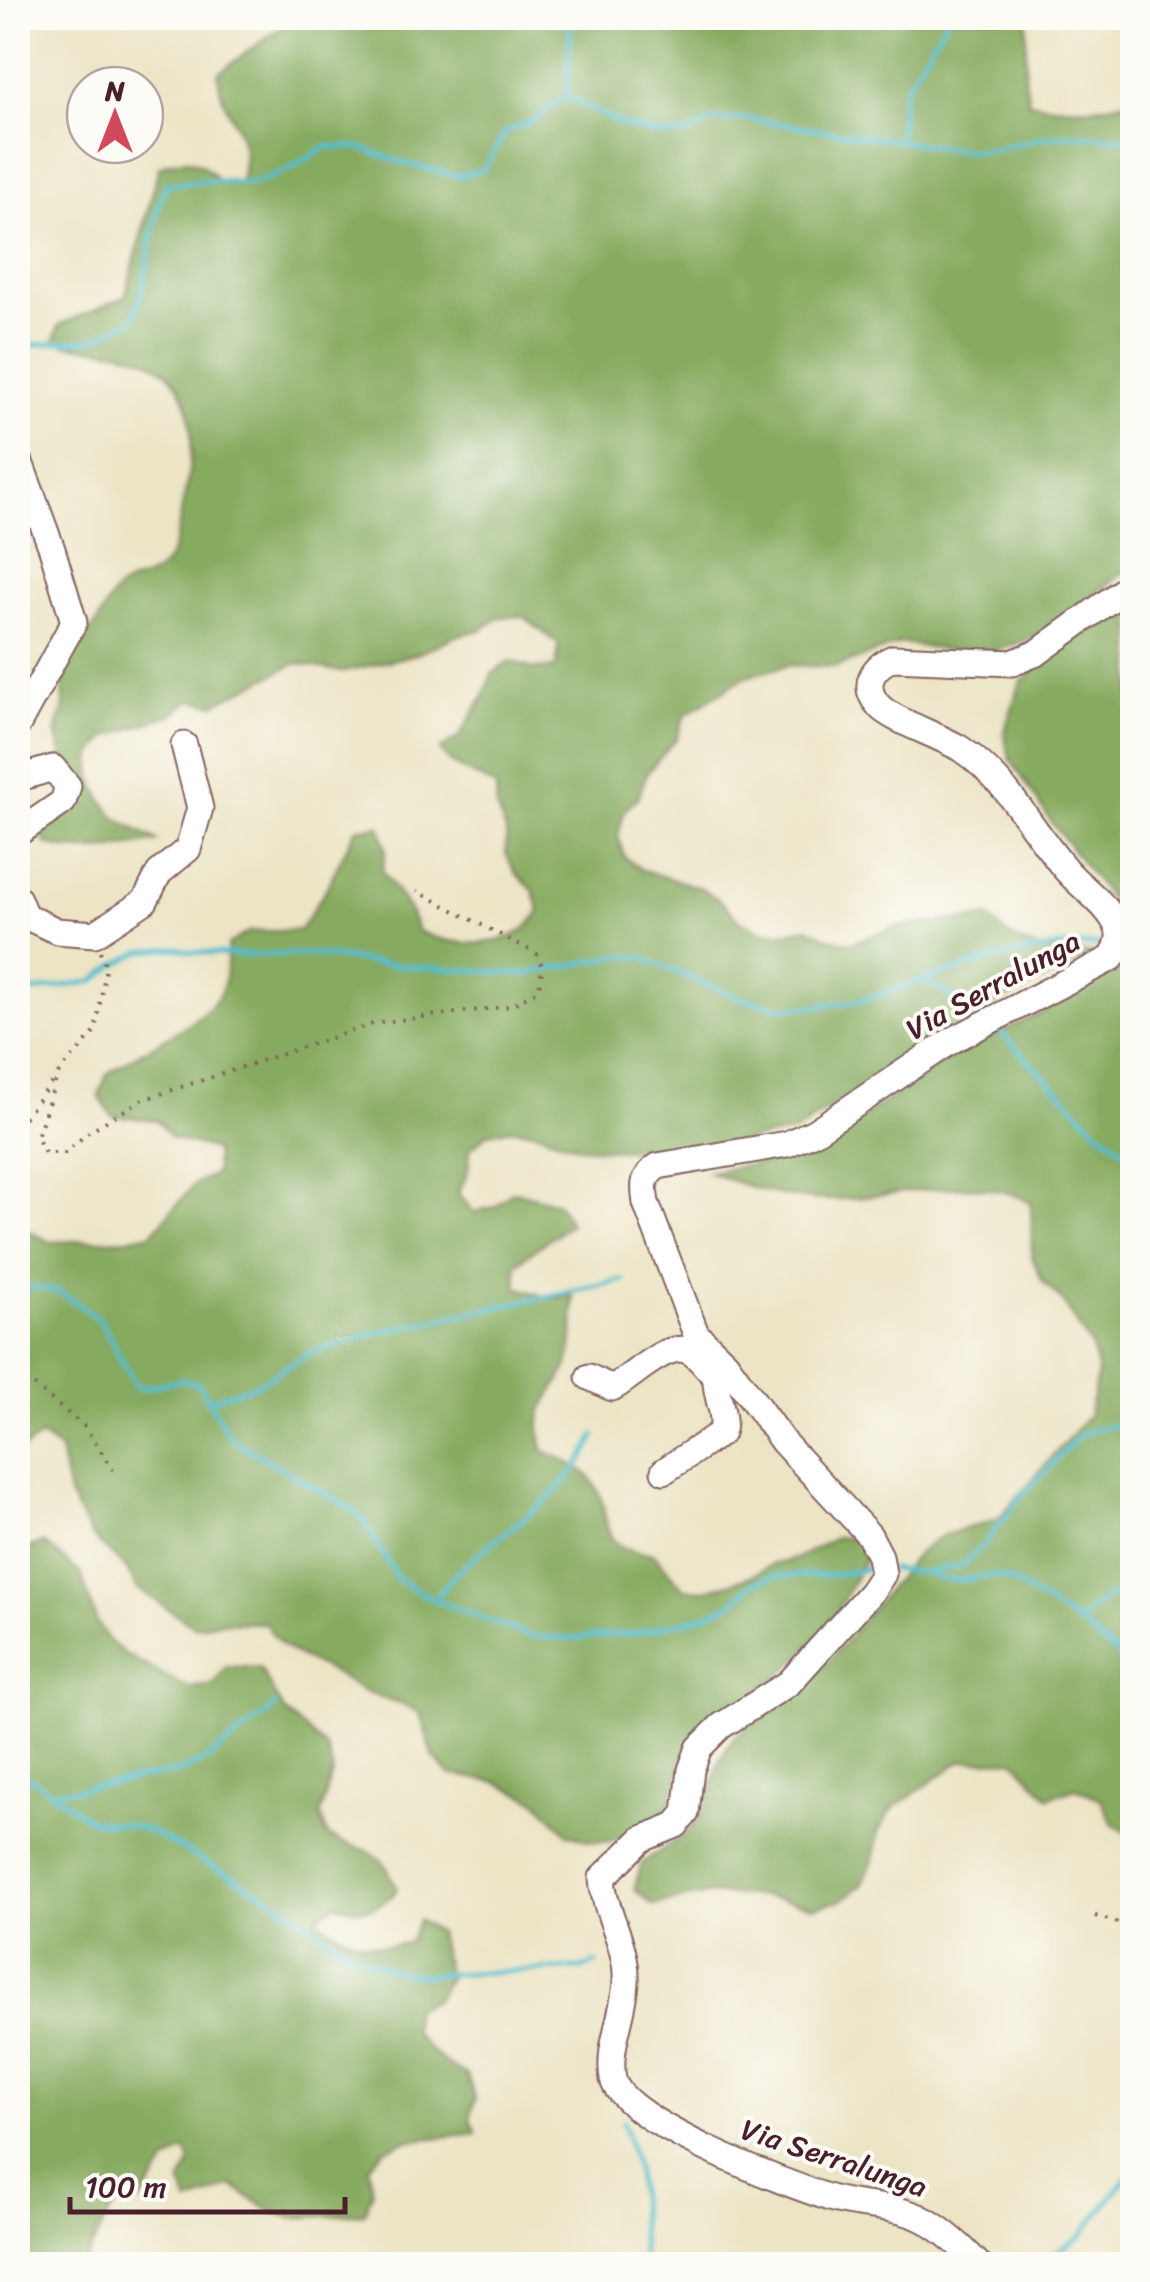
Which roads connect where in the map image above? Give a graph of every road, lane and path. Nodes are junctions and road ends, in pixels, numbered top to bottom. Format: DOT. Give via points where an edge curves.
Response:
graph roads {
  1 [pos="18,457"];
  2 [pos="1132,584"];
  3 [pos="18,724"];
  4 [pos="184,745"];
  5 [pos="18,772"];
  6 [pos="18,833"];
  7 [pos="417,891"];
  8 [pos="18,899"];
  9 [pos="95,934"];
  10 [pos="58,1074"];
  11 [pos="18,1126"];
  12 [pos="18,1372"];
  13 [pos="725,1374"];
  14 [pos="590,1377"];
  15 [pos="113,1470"];
  16 [pos="664,1472"];
  17 [pos="1094,1916"];
  18 [pos="1132,1926"];
  19 [pos="978,2264"];
  1 -- 3 [label="street" via="74,622"];
  2 -- 13 [label="street, Via Serralunga" via="1037,653 1012,663 893,658 879,664 870,679 881,710 986,768 1116,922 1120,941 1112,958 951,1041 814,1132 787,1144 647,1173 646,1203 696,1334"];
  4 -- 9 [label="street" via="200,808 188,849 159,873 145,900"];
  5 -- 6 [label="street" via="53,768 68,786 63,802"];
  7 -- 10 [label="path" via="539,955 539,989 510,1006 376,1023 142,1100 65,1153 45,1153 37,1137"];
  8 -- 9 [label="street" via="26,916 57,930"];
  9 -- 10 [label="path" via="106,966 95,1032"];
  10 -- 11 [label="path"];
  12 -- 15 [label="path" via="85,1427"];
  13 -- 14 [label="street, Via Serralunga" via="675,1349 612,1388"];
  13 -- 16 [label="street" via="714,1387 721,1433"];
  13 -- 19 [label="street, Via Serralunga" via="870,1535 883,1574 789,1682 699,1748 686,1812 676,1826 642,1838 602,1878 626,1980 614,2082 628,2102 698,2147 831,2198 918,2216"];
  17 -- 18 [label="path"];
}
